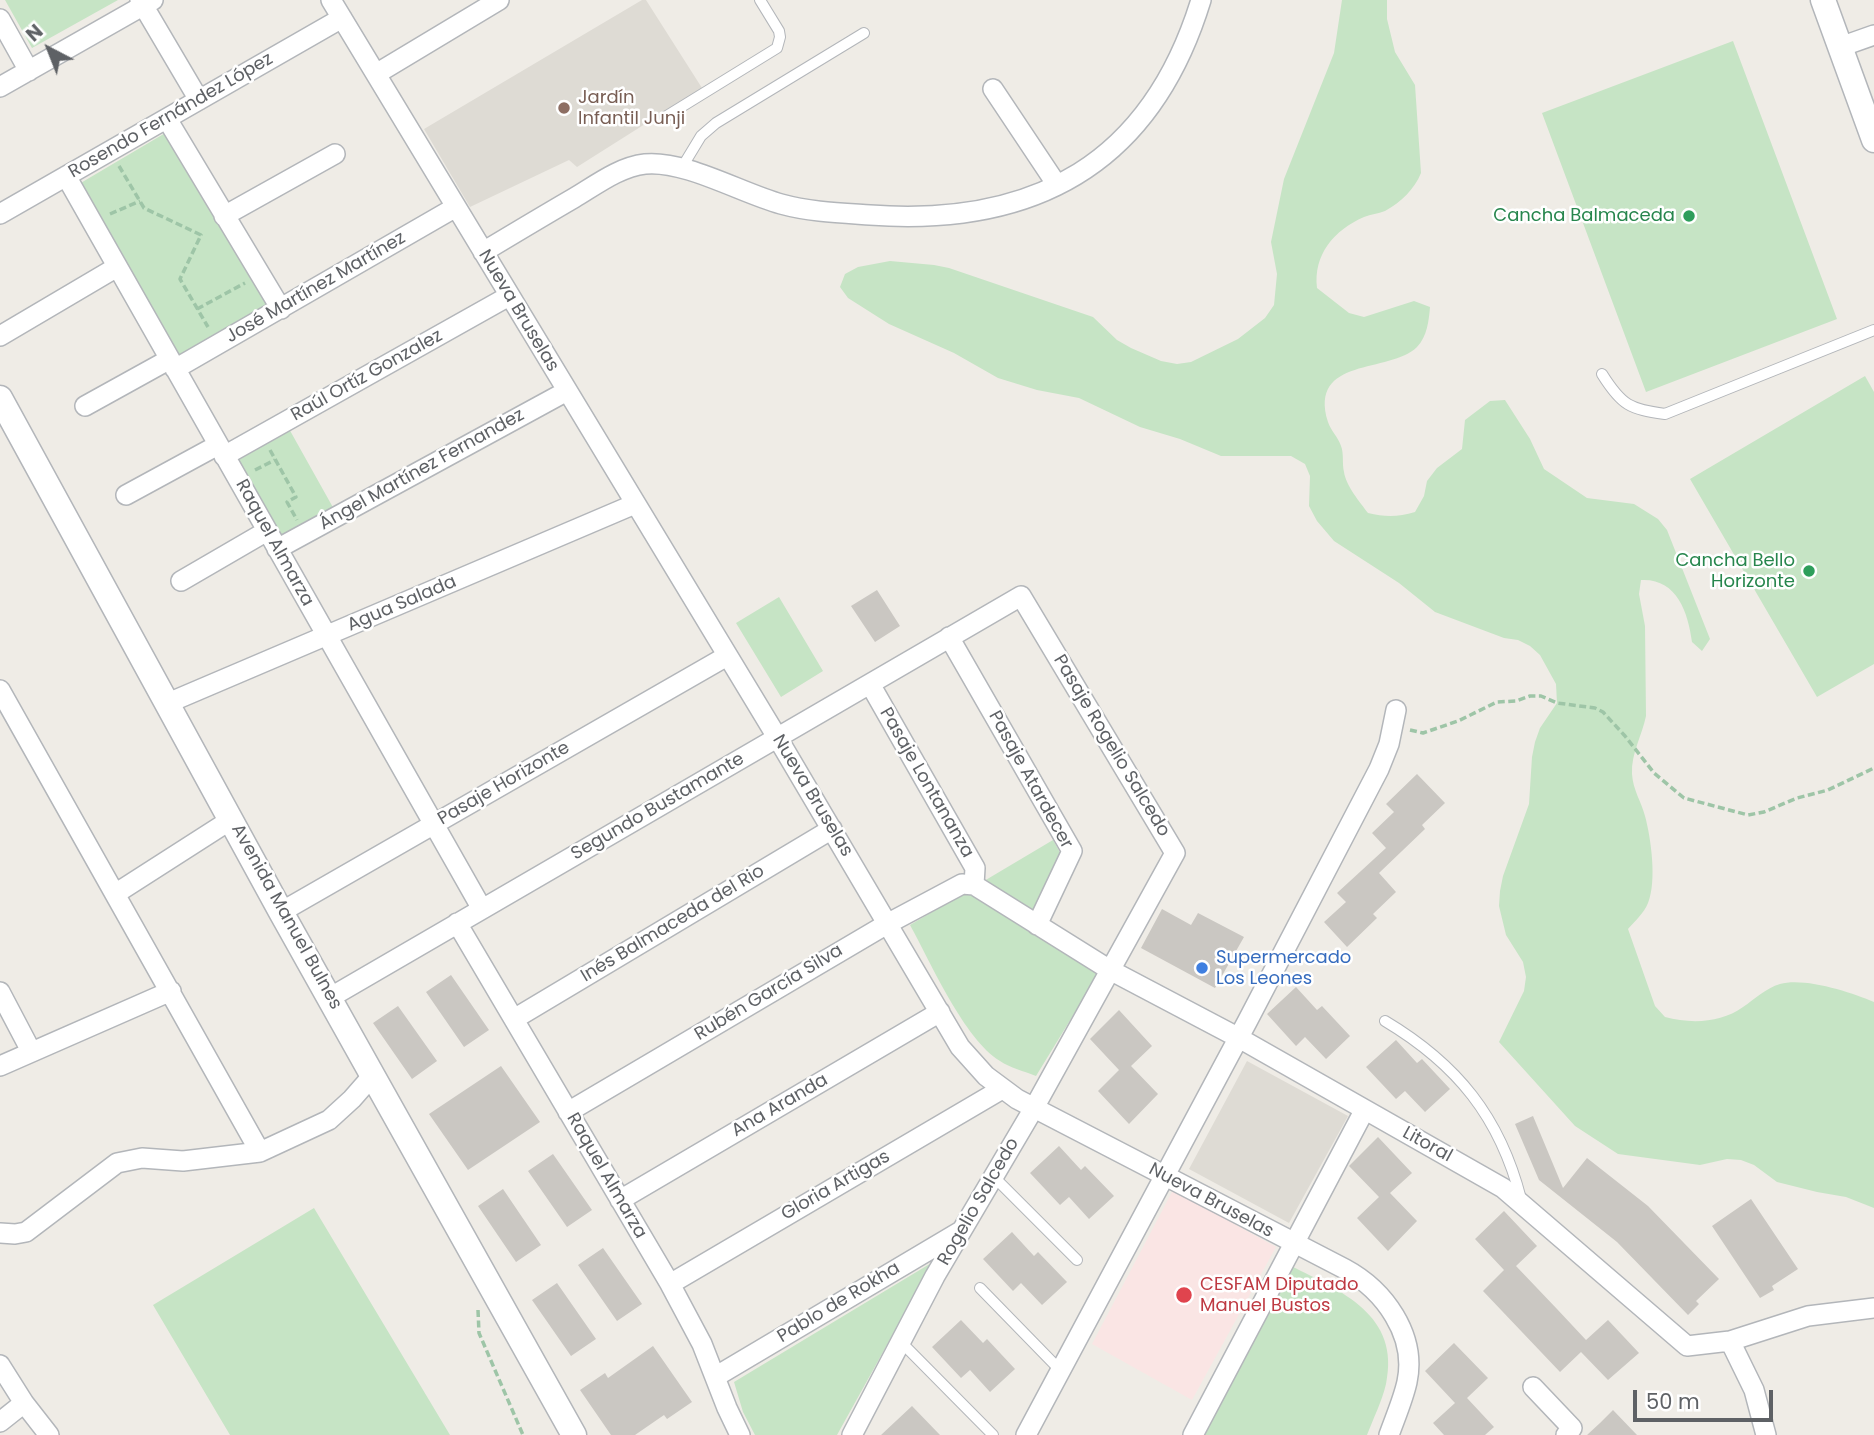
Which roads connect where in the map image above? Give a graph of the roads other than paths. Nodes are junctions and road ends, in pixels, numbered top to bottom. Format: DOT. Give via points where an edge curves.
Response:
graph roads {
  1 [pos="331,0"];
  2 [pos="760,0"];
  3 [pos="1201,0"];
  4 [pos="1823,0"];
  5 [pos="146,2"];
  6 [pos="489,2"];
  7 [pos="342,18"];
  8 [pos="0,19"];
  9 [pos="864,33"];
  10 [pos="1874,35"];
  11 [pos="1840,47"];
  12 [pos="29,71"];
  13 [pos="376,74"];
  14 [pos="0,88"];
  15 [pos="993,89"];
  16 [pos="200,100"];
  17 [pos="665,117"];
  18 [pos="167,119"];
  19 [pos="1874,140"];
  20 [pos="335,154"];
  21 [pos="681,169"];
  22 [pos="66,176"];
  23 [pos="1057,185"];
  24 [pos="456,207"];
  25 [pos="0,214"];
  26 [pos="224,216"];
  27 [pos="483,252"];
  28 [pos="117,267"];
  29 [pos="509,296"];
  30 [pos="281,309"];
  31 [pos="1874,330"];
  32 [pos="0,336"];
  33 [pos="172,364"];
  34 [pos="1602,374"];
  35 [pos="567,391"];
  36 [pos="0,398"];
  37 [pos="85,406"];
  38 [pos="221,451"];
  39 [pos="126,495"];
  40 [pos="635,504"];
  41 [pos="267,531"];
  42 [pos="277,549"];
  43 [pos="181,581"];
  44 [pos="1021,596"];
  45 [pos="326,636"];
  46 [pos="949,637"];
  47 [pos="727,656"];
  48 [pos="870,684"];
  49 [pos="0,690"];
  50 [pos="169,703"];
  51 [pos="6,715"];
  52 [pos="1395,719"];
  53 [pos="777,737"];
  54 [pos="232,820"];
  55 [pos="433,824"];
  56 [pos="832,829"];
  57 [pos="974,885"];
  58 [pos="115,894"];
  59 [pos="482,909"];
  60 [pos="281,912"];
  61 [pos="457,923"];
  62 [pos="887,924"];
  63 [pos="1037,925"];
  64 [pos="1110,970"];
  65 [pos="171,991"];
  66 [pos="0,992"];
  67 [pos="331,997"];
  68 [pos="940,1012"];
  69 [pos="514,1019"];
  70 [pos="1385,1021"];
  71 [pos="1239,1038"];
  72 [pos="32,1051"];
  73 [pos="0,1066"];
  74 [pos="373,1075"];
  75 [pos="1002,1089"];
  76 [pos="1034,1108"];
  77 [pos="1364,1111"];
  78 [pos="568,1112"];
  79 [pos="260,1152"];
  80 [pos="1164,1175"];
  81 [pos="994,1177"];
  82 [pos="620,1200"];
  83 [pos="1522,1203"];
  84 [pos="964,1229"];
  85 [pos="0,1233"];
  86 [pos="1293,1244"];
  87 [pos="1077,1261"];
  88 [pos="670,1284"];
  89 [pos="980,1288"];
  90 [pos="1874,1308"];
  91 [pos="1730,1341"];
  92 [pos="901,1342"];
  93 [pos="0,1365"];
  94 [pos="1060,1370"];
  95 [pos="715,1377"];
  96 [pos="1533,1387"];
  97 [pos="24,1403"];
  98 [pos="0,1422"];
  99 [pos="1390,1434"];
  100 [pos="49,1435"];
  101 [pos="574,1435"];
  102 [pos="740,1435"];
  103 [pos="852,1435"];
  104 [pos="993,1435"];
  105 [pos="1026,1435"];
  106 [pos="1193,1435"];
  107 [pos="1566,1435"];
  108 [pos="1766,1435"];
  1 -- 7 [label="street, Nueva Bruselas"];
  2 -- 17 [label="lane" via="779,31 777,48"];
  3 -- 23 [label="street" via="1181,54 1143,117 1108,152"];
  4 -- 11 [label="street"];
  5 -- 12 [label="street"];
  5 -- 16 [label="street"];
  6 -- 13 [label="street"];
  7 -- 13 [label="street, Nueva Bruselas"];
  7 -- 16 [label="street, Rosendo Fernández López"];
  8 -- 12 [label="street"];
  9 -- 21 [label="lane" via="716,123 701,136"];
  10 -- 11 [label="street"];
  11 -- 19 [label="street"];
  12 -- 14 [label="street"];
  13 -- 24 [label="street, Nueva Bruselas"];
  15 -- 23 [label="street"];
  16 -- 18 [label="street, Rosendo Fernández López"];
  18 -- 22 [label="street, Rosendo Fernández López"];
  18 -- 26 [label="street"];
  20 -- 26 [label="street"];
  21 -- 23 [label="street" via="798,208 904,218 991,209"];
  21 -- 27 [label="street" via="643,164 623,170"];
  22 -- 25 [label="street, Rosendo Fernández López"];
  22 -- 28 [label="street, Raquel Almarza"];
  24 -- 27 [label="street, Nueva Bruselas"];
  24 -- 30 [label="street, José Martínez Martínez"];
  26 -- 30 [label="street"];
  27 -- 29 [label="street, Nueva Bruselas"];
  28 -- 32 [label="street"];
  28 -- 33 [label="street, Raquel Almarza"];
  29 -- 35 [label="street, Nueva Bruselas"];
  29 -- 38 [label="street, Raúl Ortíz Gonzalez" via="261,435"];
  30 -- 33 [label="street, José Martínez Martínez"];
  31 -- 34 [label="lane" via="1665,414 1635,409 1615,395"];
  33 -- 37 [label="street, José Martínez Martínez"];
  33 -- 38 [label="street, Raquel Almarza"];
  35 -- 40 [label="street, Nueva Bruselas"];
  35 -- 42 [label="street, Ángel Martínez Fernandez"];
  36 -- 50 [label="street, Avenida Manuel Bulnes"];
  38 -- 39 [label="street, Raúl Ortíz Gonzalez"];
  38 -- 41 [label="street, Raquel Almarza"];
  40 -- 45 [label="street, Agua Salada"];
  40 -- 47 [label="street, Nueva Bruselas"];
  41 -- 42 [label="street, Raquel Almarza"];
  41 -- 43 [label="street"];
  42 -- 45 [label="street, Raquel Almarza"];
  44 -- 46 [label="street, Segundo Bustamante"];
  44 -- 64 [label="street, Pasaje Rogelio Salcedo" via="1175,853"];
  45 -- 50 [label="street, Agua Salada"];
  45 -- 55 [label="street, Raquel Almarza"];
  46 -- 48 [label="street, Segundo Bustamante"];
  46 -- 63 [label="street, Pasaje Atardecer" via="1073,851"];
  47 -- 53 [label="street, Nueva Bruselas"];
  47 -- 55 [label="street, Pasaje Horizonte"];
  48 -- 53 [label="street, Segundo Bustamante"];
  48 -- 57 [label="street, Pasaje Lontananza" via="975,868"];
  49 -- 51 [label="street"];
  50 -- 54 [label="street, Avenida Manuel Bulnes"];
  51 -- 58 [label="street"];
  52 -- 71 [label="street" via="1379,769"];
  53 -- 56 [label="street, Nueva Bruselas"];
  53 -- 59 [label="street, Segundo Bustamante"];
  54 -- 58 [label="street"];
  54 -- 60 [label="street, Avenida Manuel Bulnes"];
  55 -- 59 [label="street, Raquel Almarza"];
  55 -- 60 [label="street, Pasaje Horizonte"];
  56 -- 62 [label="street, Nueva Bruselas"];
  56 -- 69 [label="street, Inés Balmaceda del Rio"];
  57 -- 62 [label="street, Rubén García Silva" via="962,884"];
  57 -- 63 [label="street, Litoral"];
  58 -- 65 [label="street"];
  59 -- 61 [label="street, Segundo Bustamante"];
  60 -- 67 [label="street, Avenida Manuel Bulnes"];
  61 -- 67 [label="street, Segundo Bustamante"];
  61 -- 69 [label="street, Raquel Almarza"];
  62 -- 68 [label="street, Nueva Bruselas"];
  62 -- 78 [label="street, Rubén García Silva"];
  63 -- 64 [label="street, Litoral"];
  64 -- 71 [label="street, Litoral"];
  64 -- 76 [label="street, Rogelio Salcedo"];
  65 -- 72 [label="street"];
  65 -- 79 [label="street"];
  66 -- 72 [label="street"];
  67 -- 74 [label="street, Avenida Manuel Bulnes"];
  68 -- 75 [label="street, Nueva Bruselas" via="972,1062"];
  68 -- 82 [label="street, Ana Aranda"];
  69 -- 78 [label="street, Raquel Almarza"];
  70 -- 83 [label="lane" via="1441,1060 1474,1097 1509,1158"];
  71 -- 77 [label="street, Litoral"];
  71 -- 80 [label="street"];
  72 -- 73 [label="street"];
  74 -- 79 [label="street" via="329,1120"];
  74 -- 101 [label="street, Avenida Manuel Bulnes"];
  75 -- 76 [label="street, Nueva Bruselas"];
  75 -- 88 [label="street, Gloria Artigas"];
  76 -- 80 [label="street, Nueva Bruselas"];
  76 -- 81 [label="street, Rogelio Salcedo"];
  77 -- 83 [label="street, Litoral"];
  77 -- 86 [label="street"];
  78 -- 82 [label="street, Raquel Almarza"];
  79 -- 85 [label="street" via="117,1163 26,1232"];
  80 -- 86 [label="street, Nueva Bruselas"];
  80 -- 94 [label="street"];
  81 -- 84 [label="street, Rogelio Salcedo"];
  81 -- 87 [label="lane"];
  82 -- 88 [label="street, Raquel Almarza"];
  83 -- 91 [label="street, Litoral" via="1676,1339 1687,1346"];
  84 -- 92 [label="street, Rogelio Salcedo"];
  84 -- 95 [label="street, Pablo de Rokha"];
  86 -- 99 [label="street, Nueva Bruselas" via="1358,1276 1381,1296 1397,1321 1406,1350 1407,1382"];
  86 -- 106 [label="street"];
  88 -- 95 [label="street, Raquel Almarza"];
  89 -- 94 [label="lane"];
  90 -- 91 [label="street, Litoral" via="1808,1316"];
  91 -- 108 [label="street" via="1754,1390"];
  92 -- 103 [label="street, Rogelio Salcedo"];
  92 -- 104 [label="lane"];
  93 -- 97 [label="street"];
  94 -- 105 [label="street"];
  95 -- 102 [label="street, Raquel Almarza"];
  96 -- 107 [label="street" via="1573,1428"];
  97 -- 98 [label="street"];
  97 -- 100 [label="street"];
}
